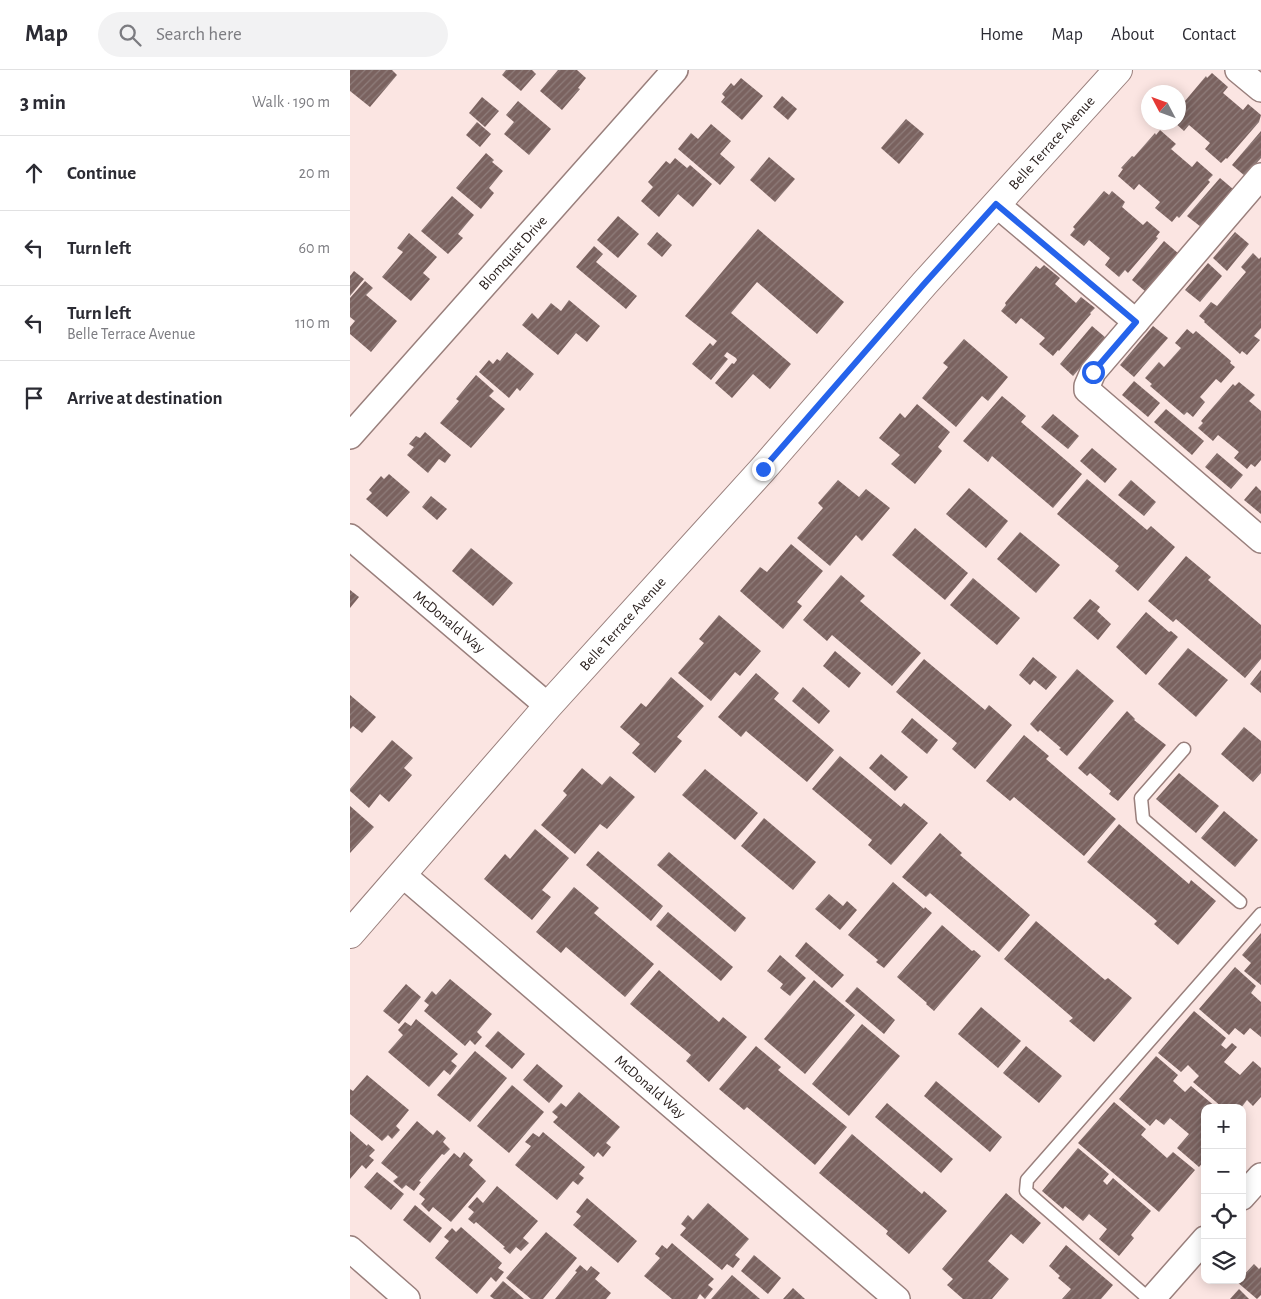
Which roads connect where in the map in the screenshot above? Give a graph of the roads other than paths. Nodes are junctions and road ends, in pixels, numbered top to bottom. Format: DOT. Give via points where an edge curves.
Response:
graph roads {
  1 [pos="675,70"];
  2 [pos="1118,70"];
  3 [pos="1238,70"];
  4 [pos="1261,89"];
  5 [pos="1261,176"];
  6 [pos="996,204"];
  7 [pos="1136,322"];
  8 [pos="350,436"];
  9 [pos="350,538"];
  10 [pos="1261,540"];
  11 [pos="548,706"];
  12 [pos="1184,749"];
  13 [pos="403,874"];
  14 [pos="1240,902"];
  15 [pos="1261,914"];
  16 [pos="350,934"];
  17 [pos="1261,1176"];
  18 [pos="1245,1194"];
  19 [pos="1201,1243"];
  20 [pos="350,1249"];
  21 [pos="407,1299"];
  22 [pos="897,1299"];
  23 [pos="1150,1299"];
  1 -- 8 [label="street, Blomquist Drive"];
  2 -- 6 [label="street, Belle Terrace Avenue"];
  3 -- 4 [label="street"];
  5 -- 7 [label="street"];
  6 -- 7 [label="street"];
  6 -- 11 [label="street, Belle Terrace Avenue" via="763,469"];
  7 -- 10 [label="street" via="1093,372 1087,390"];
  9 -- 11 [label="street, McDonald Way"];
  11 -- 13 [label="street, Belle Terrace Avenue"];
  12 -- 14 [label="lane" via="1141,798 1143,819"];
  13 -- 16 [label="street, Belle Terrace Avenue"];
  13 -- 22 [label="street, McDonald Way"];
  15 -- 23 [label="lane" via="1027,1180 1026,1191"];
  17 -- 18 [label="street"];
  19 -- 23 [label="street"];
  20 -- 21 [label="street"];
}
